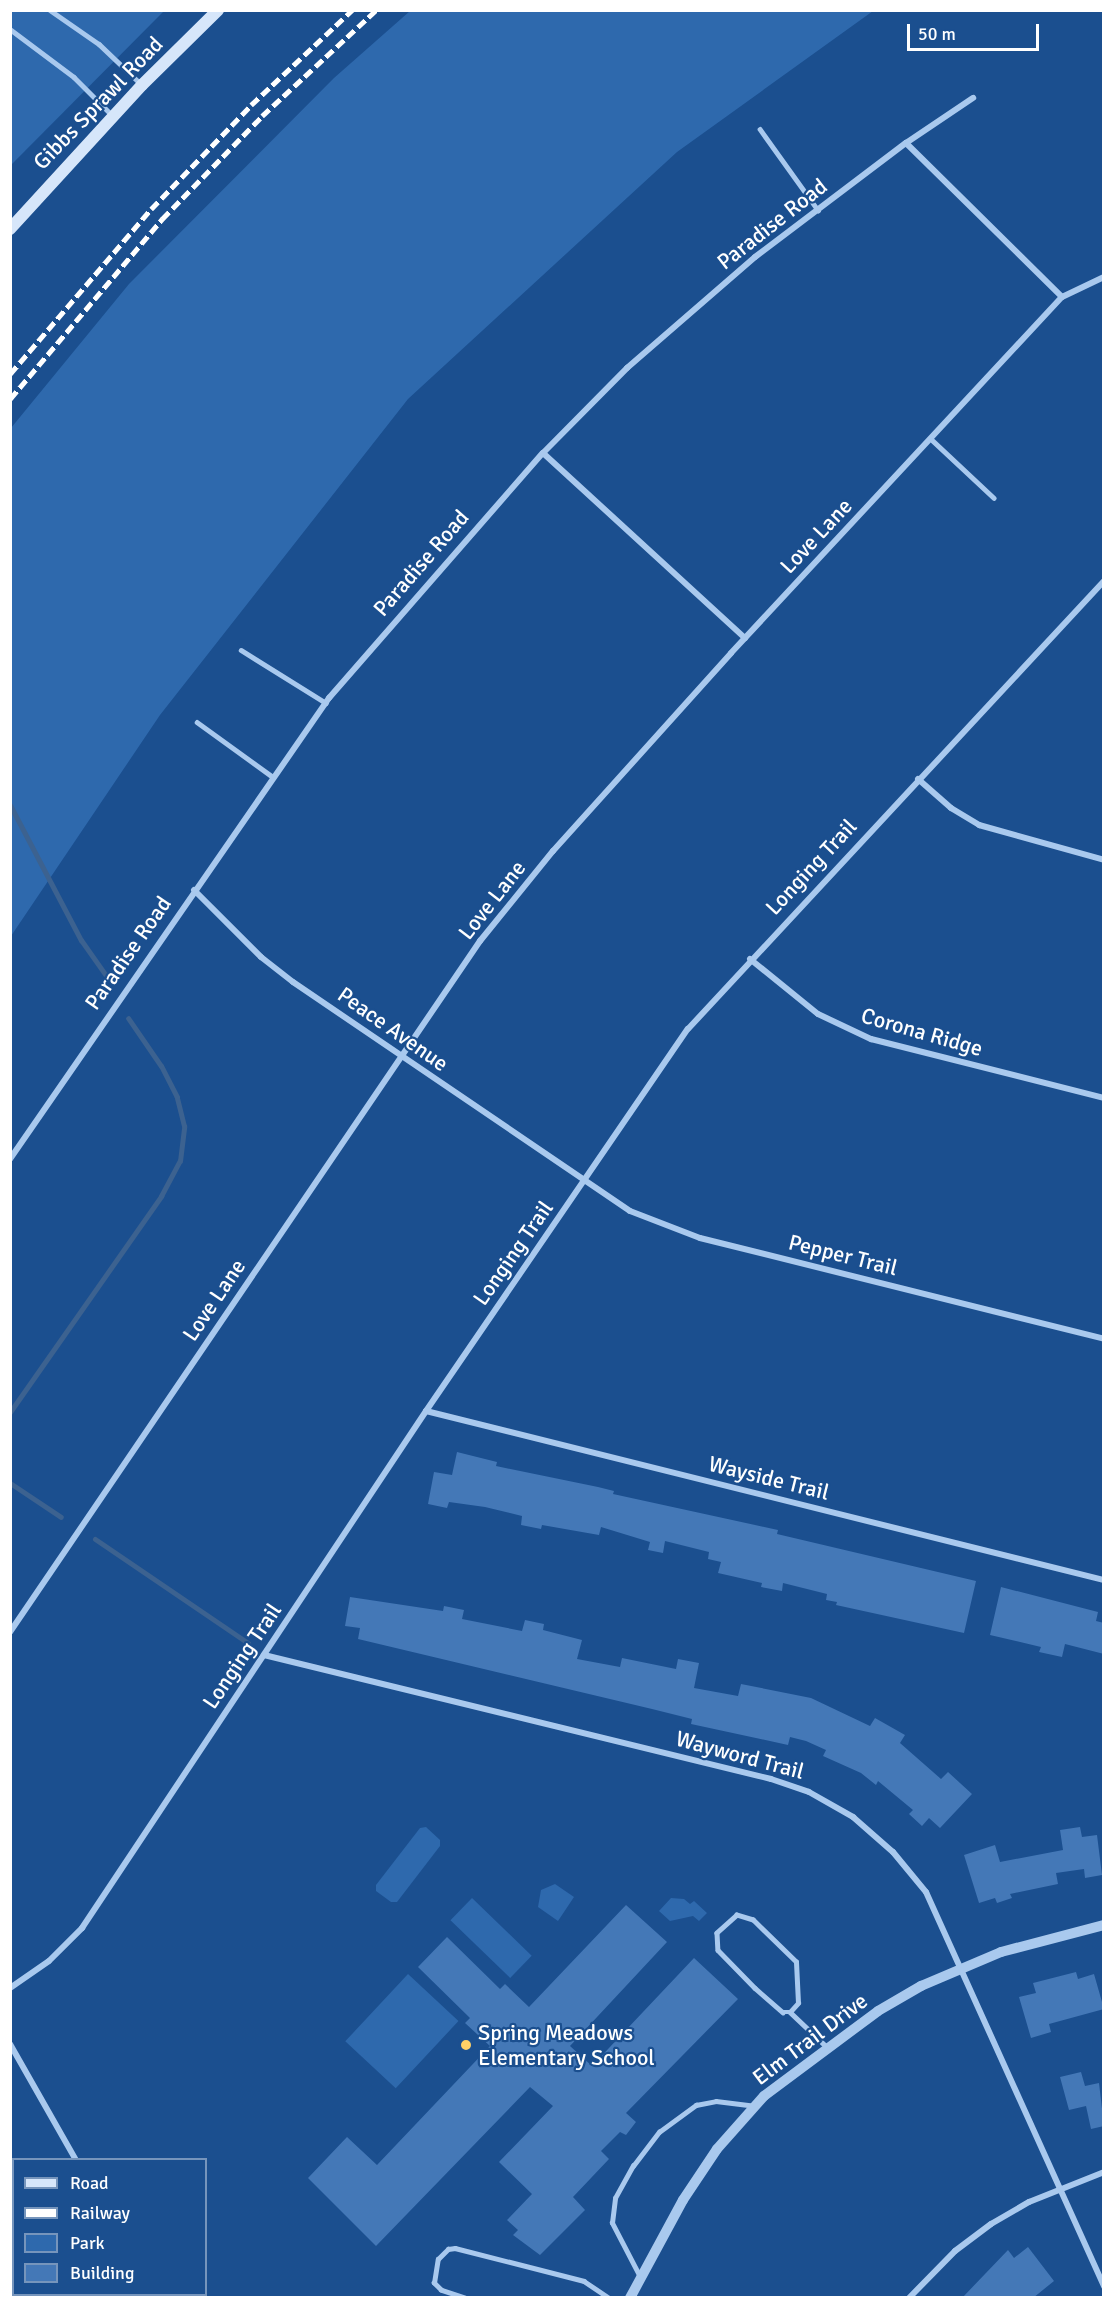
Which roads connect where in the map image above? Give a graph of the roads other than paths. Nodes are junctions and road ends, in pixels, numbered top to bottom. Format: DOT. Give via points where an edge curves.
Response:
graph roads {
  1 [pos="50,10"];
  2 [pos="218,10"];
  3 [pos="10,29"];
  4 [pos="142,85"];
  5 [pos="974,98"];
  6 [pos="113,116"];
  7 [pos="760,129"];
  8 [pos="906,143"];
  9 [pos="818,210"];
  10 [pos="10,229"];
  11 [pos="1104,277"];
  12 [pos="1062,297"];
  13 [pos="931,439"];
  14 [pos="543,453"];
  15 [pos="994,498"];
  16 [pos="1104,581"];
  17 [pos="745,638"];
  18 [pos="241,650"];
  19 [pos="326,703"];
  20 [pos="197,722"];
  21 [pos="273,777"];
  22 [pos="918,779"];
  23 [pos="1104,860"];
  24 [pos="194,890"];
  25 [pos="750,959"];
  26 [pos="403,1054"];
  27 [pos="1104,1098"];
  28 [pos="10,1159"];
  29 [pos="584,1181"];
  30 [pos="1104,1339"];
  31 [pos="426,1411"];
  32 [pos="1104,1580"];
  33 [pos="10,1632"];
  34 [pos="264,1655"];
  35 [pos="1104,1925"];
  36 [pos="961,1969"];
  37 [pos="10,1988"];
  38 [pos="790,2012"];
  39 [pos="10,2044"];
  40 [pos="827,2047"];
  41 [pos="754,2106"];
  42 [pos="75,2158"];
  43 [pos="1104,2172"];
  44 [pos="1059,2188"];
  45 [pos="640,2277"];
  46 [pos="1104,2287"];
  47 [pos="465,2298"];
  48 [pos="609,2298"];
  49 [pos="630,2298"];
  50 [pos="909,2298"];
  1 -- 4 [label="lane" via="99,44"];
  2 -- 4 [label="main road, Gibbs Sprawl Road"];
  3 -- 6 [label="lane" via="74,76"];
  4 -- 6 [label="main road, Gibbs Sprawl Road"];
  5 -- 8 [label="street, Paradise Road"];
  6 -- 10 [label="main road, Gibbs Sprawl Road"];
  7 -- 9 [label="lane"];
  8 -- 9 [label="street, Paradise Road"];
  8 -- 12 [label="street"];
  9 -- 14 [label="street, Paradise Road" via="755,257 627,368"];
  11 -- 12 [label="street, Love Lane"];
  12 -- 13 [label="street, Love Lane"];
  13 -- 15 [label="lane"];
  13 -- 17 [label="street, Love Lane"];
  14 -- 17 [label="street"];
  14 -- 19 [label="street, Paradise Road"];
  16 -- 22 [label="street, Longing Trail"];
  17 -- 26 [label="street, Love Lane" via="553,851 480,941"];
  18 -- 19 [label="lane"];
  19 -- 21 [label="street, Paradise Road"];
  20 -- 21 [label="lane"];
  21 -- 24 [label="street, Paradise Road"];
  22 -- 23 [label="street" via="951,808 979,825"];
  22 -- 25 [label="street, Longing Trail"];
  24 -- 26 [label="street, Peace Avenue" via="277,969"];
  24 -- 28 [label="street, Paradise Road"];
  25 -- 27 [label="street, Corona Ridge" via="818,1014 871,1039"];
  25 -- 29 [label="street, Longing Trail" via="688,1029"];
  26 -- 29 [label="street, Peace Avenue" via="452,1094"];
  26 -- 33 [label="street, Love Lane"];
  29 -- 30 [label="street, Pepper Trail" via="630,1211 700,1238"];
  29 -- 31 [label="street, Longing Trail"];
  31 -- 32 [label="street, Wayside Trail"];
  31 -- 34 [label="street, Longing Trail"];
  34 -- 36 [label="street, Wayword Trail" via="771,1779 809,1792 853,1817 893,1852 926,1892"];
  34 -- 37 [label="street, Longing Trail" via="82,1928 49,1961"];
  35 -- 36 [label="street, Elm Trail Drive" via="1001,1952"];
  36 -- 40 [label="street, Elm Trail Drive" via="878,2011"];
  36 -- 44 [label="street, Wayword Trail"];
  38 -- 38 [label="lane" via="798,2003 796,1962 753,1920 737,1915 717,1933 718,1950 783,2012"];
  38 -- 40 [label="lane"];
  39 -- 42 [label="street"];
  40 -- 41 [label="street, Elm Trail Drive"];
  41 -- 45 [label="street, Elm Trail Drive" via="682,2199"];
  41 -- 45 [label="lane" via="716,2101 696,2105 659,2132 633,2166 615,2198 612,2223"];
  43 -- 44 [label="street"];
  44 -- 46 [label="street, Wayword Trail"];
  44 -- 50 [label="street" via="991,2224 955,2251"];
  45 -- 49 [label="street, Elm Trail Drive"];
  47 -- 48 [label="lane" via="441,2290 434,2283 438,2259 448,2249 584,2281"];
}
